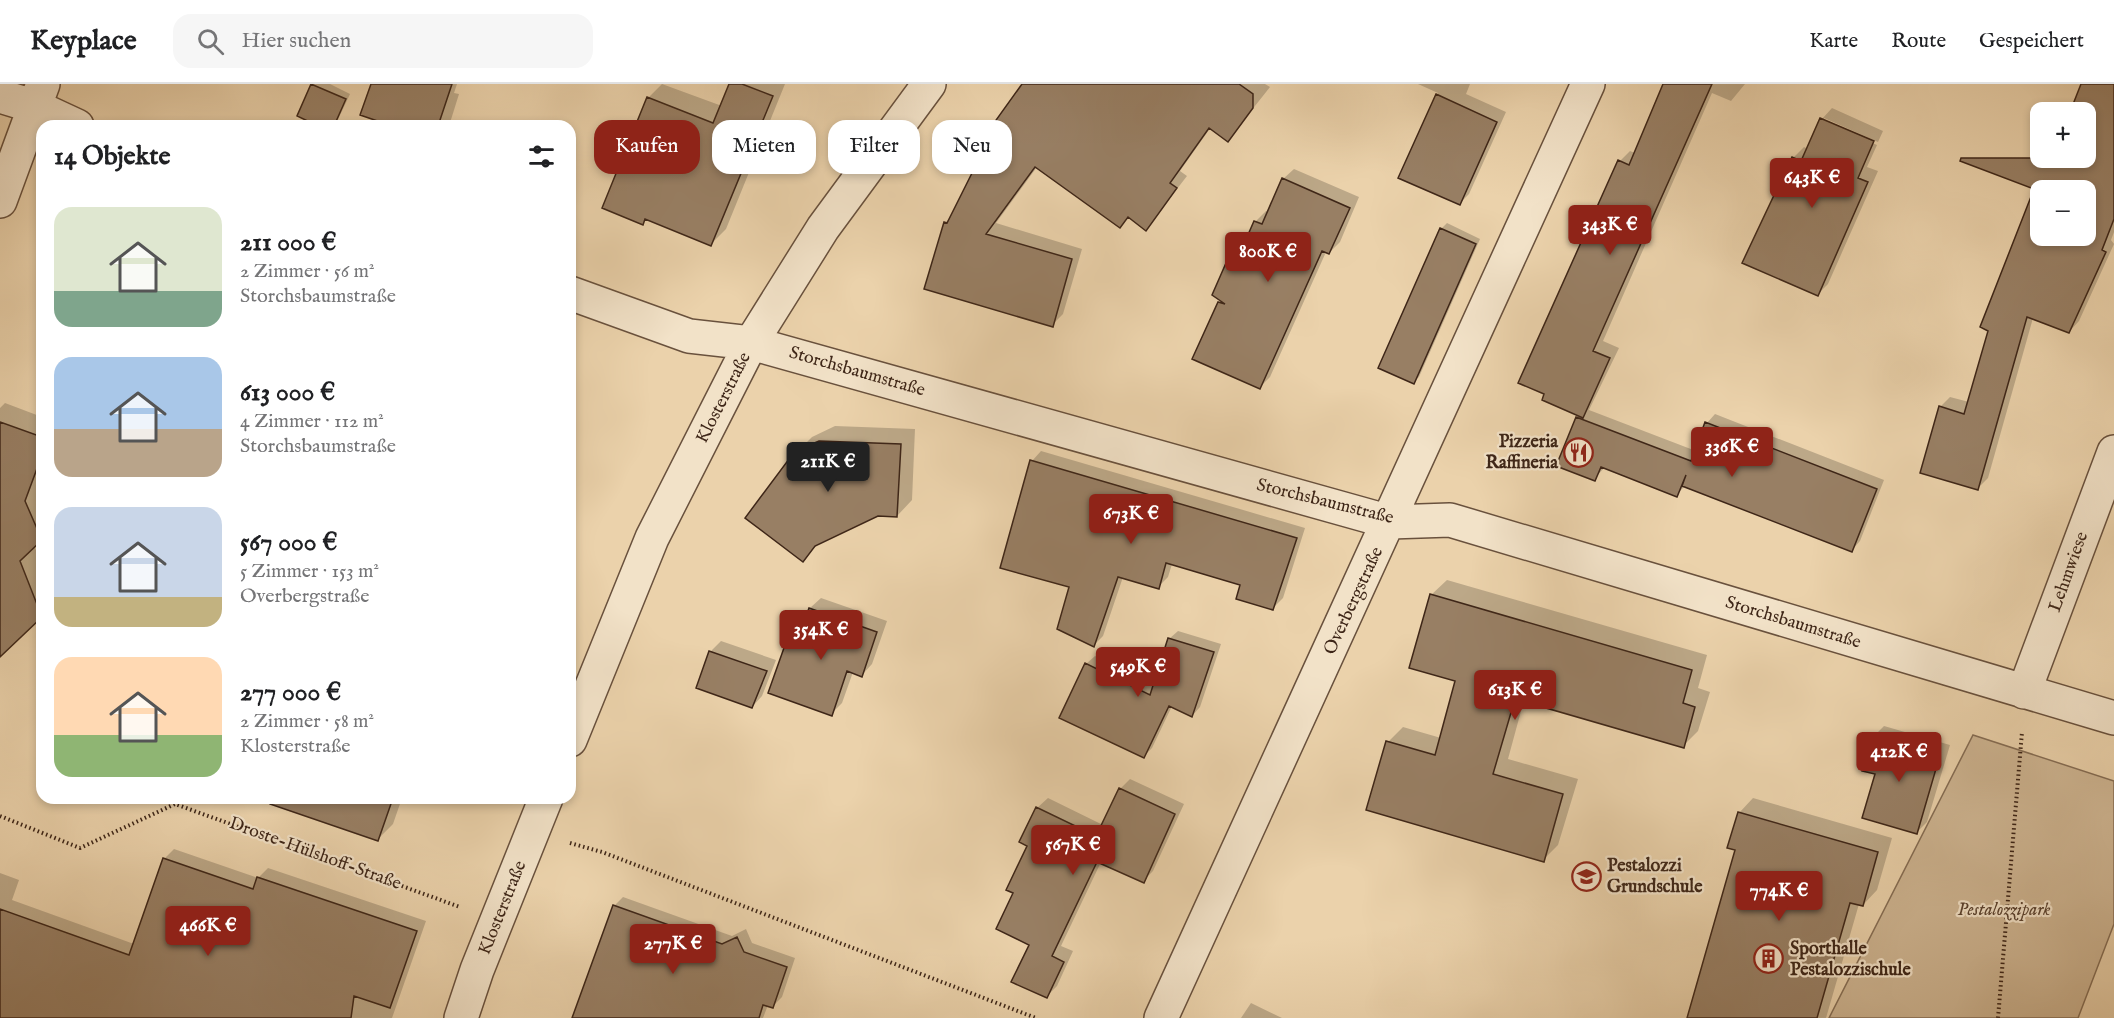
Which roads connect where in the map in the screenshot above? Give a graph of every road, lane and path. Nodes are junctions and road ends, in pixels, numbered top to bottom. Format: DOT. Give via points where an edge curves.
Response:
graph roads {
  1 [pos="929,84"];
  2 [pos="1588,84"];
  3 [pos="0,96"];
  4 [pos="40,96"];
  5 [pos="69,120"];
  6 [pos="0,201"];
  7 [pos="576,295"];
  8 [pos="752,343"];
  9 [pos="2114,452"];
  10 [pos="1390,522"];
  11 [pos="2024,692"];
  12 [pos="2114,718"];
  13 [pos="576,725"];
  14 [pos="544,804"];
  15 [pos="0,816"];
  16 [pos="532,832"];
  17 [pos="499,921"];
  18 [pos="461,1018"];
  19 [pos="1036,1018"];
  20 [pos="1161,1018"];
  21 [pos="1998,1018"];
  1 -- 8 [label="street, Klosterstraße" via="823,228"];
  2 -- 10 [label="street, Overbergstraße"];
  3 -- 4 [label="street"];
  4 -- 5 [label="street"];
  4 -- 6 [label="street"];
  7 -- 8 [label="street, Storchsbaumstraße" via="688,336"];
  8 -- 10 [label="street, Storchsbaumstraße"];
  8 -- 13 [label="street, Klosterstraße" via="652,538"];
  9 -- 11 [label="street, Lehmwiese"];
  10 -- 11 [label="street, Storchsbaumstraße" via="1450,520"];
  10 -- 20 [label="street, Overbergstraße"];
  11 -- 12 [label="street, Storchsbaumstraße"];
  11 -- 21 [label="path"];
  14 -- 16 [label="street, Klosterstraße"];
  15 -- 17 [label="path, Droste-Hülshoff-Straße" via="80,848 175,804"];
  16 -- 17 [label="street, Klosterstraße"];
  16 -- 19 [label="path" via="602,852"];
  17 -- 18 [label="street, Klosterstraße"];
}
